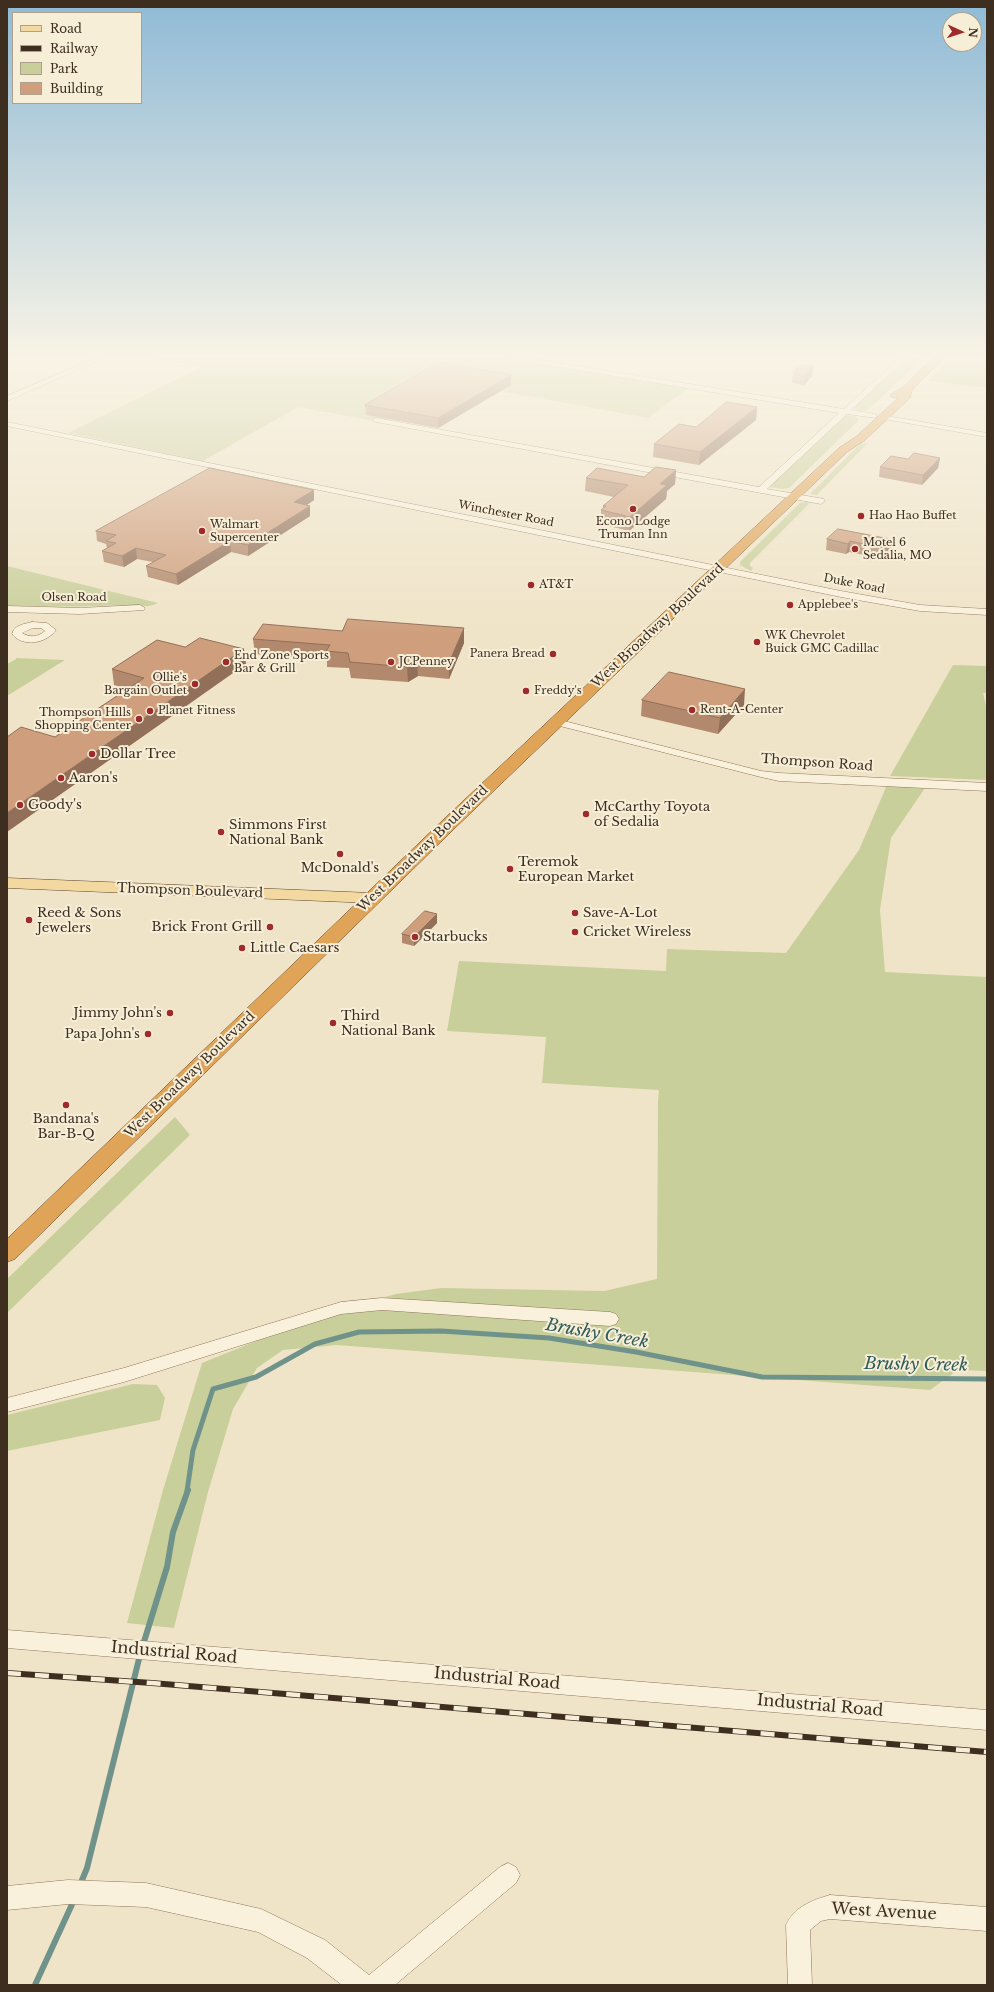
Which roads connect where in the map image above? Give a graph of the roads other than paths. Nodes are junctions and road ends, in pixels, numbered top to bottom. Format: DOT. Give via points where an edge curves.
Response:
graph roads {
  1 [pos="134,450"];
  2 [pos="538,450"];
  3 [pos="803,450"];
  4 [pos="843,450"];
  5 [pos="761,490"];
  6 [pos="794,496"];
  7 [pos="821,501"];
  8 [pos="718,569"];
  9 [pos="140,608"];
  10 [pos="7,609"];
  11 [pos="46,610"];
  12 [pos="987,612"];
  13 [pos="38,625"];
  14 [pos="556,722"];
  15 [pos="987,787"];
  16 [pos="7,883"];
  17 [pos="372,898"];
  18 [pos="7,1253"];
  19 [pos="610,1319"];
  20 [pos="7,1405"];
  21 [pos="7,1639"];
  22 [pos="987,1720"];
  23 [pos="508,1875"];
  24 [pos="7,1898"];
  25 [pos="987,1919"];
  26 [pos="362,1985"];
  27 [pos="376,1985"];
  28 [pos="800,1985"];
  1 -- 8 [label="street, Winchester Road"];
  2 -- 5 [label="street"];
  3 -- 5 [label="street"];
  4 -- 6 [label="highway, West Broadway Boulevard"];
  5 -- 6 [label="street"];
  6 -- 7 [label="street"];
  6 -- 8 [label="highway, West Broadway Boulevard"];
  8 -- 12 [label="street, Duke Road" via="902,606"];
  8 -- 14 [label="highway, West Broadway Boulevard"];
  9 -- 11 [label="street, Olsen Road" via="95,611"];
  10 -- 11 [label="street, Olsen Road"];
  11 -- 13 [label="street"];
  14 -- 15 [label="street, Thompson Road" via="780,777"];
  14 -- 17 [label="highway, West Broadway Boulevard"];
  16 -- 17 [label="main road, Thompson Boulevard"];
  17 -- 18 [label="highway, West Broadway Boulevard"];
  19 -- 20 [label="street" via="382,1304 341,1308 124,1375"];
  21 -- 22 [label="street, Industrial Road"];
  23 -- 27 [label="street"];
  24 -- 26 [label="street" via="68,1892 146,1894 261,1921 316,1949"];
  25 -- 28 [label="street, West Avenue" via="830,1907 815,1911 798,1925"];
}
